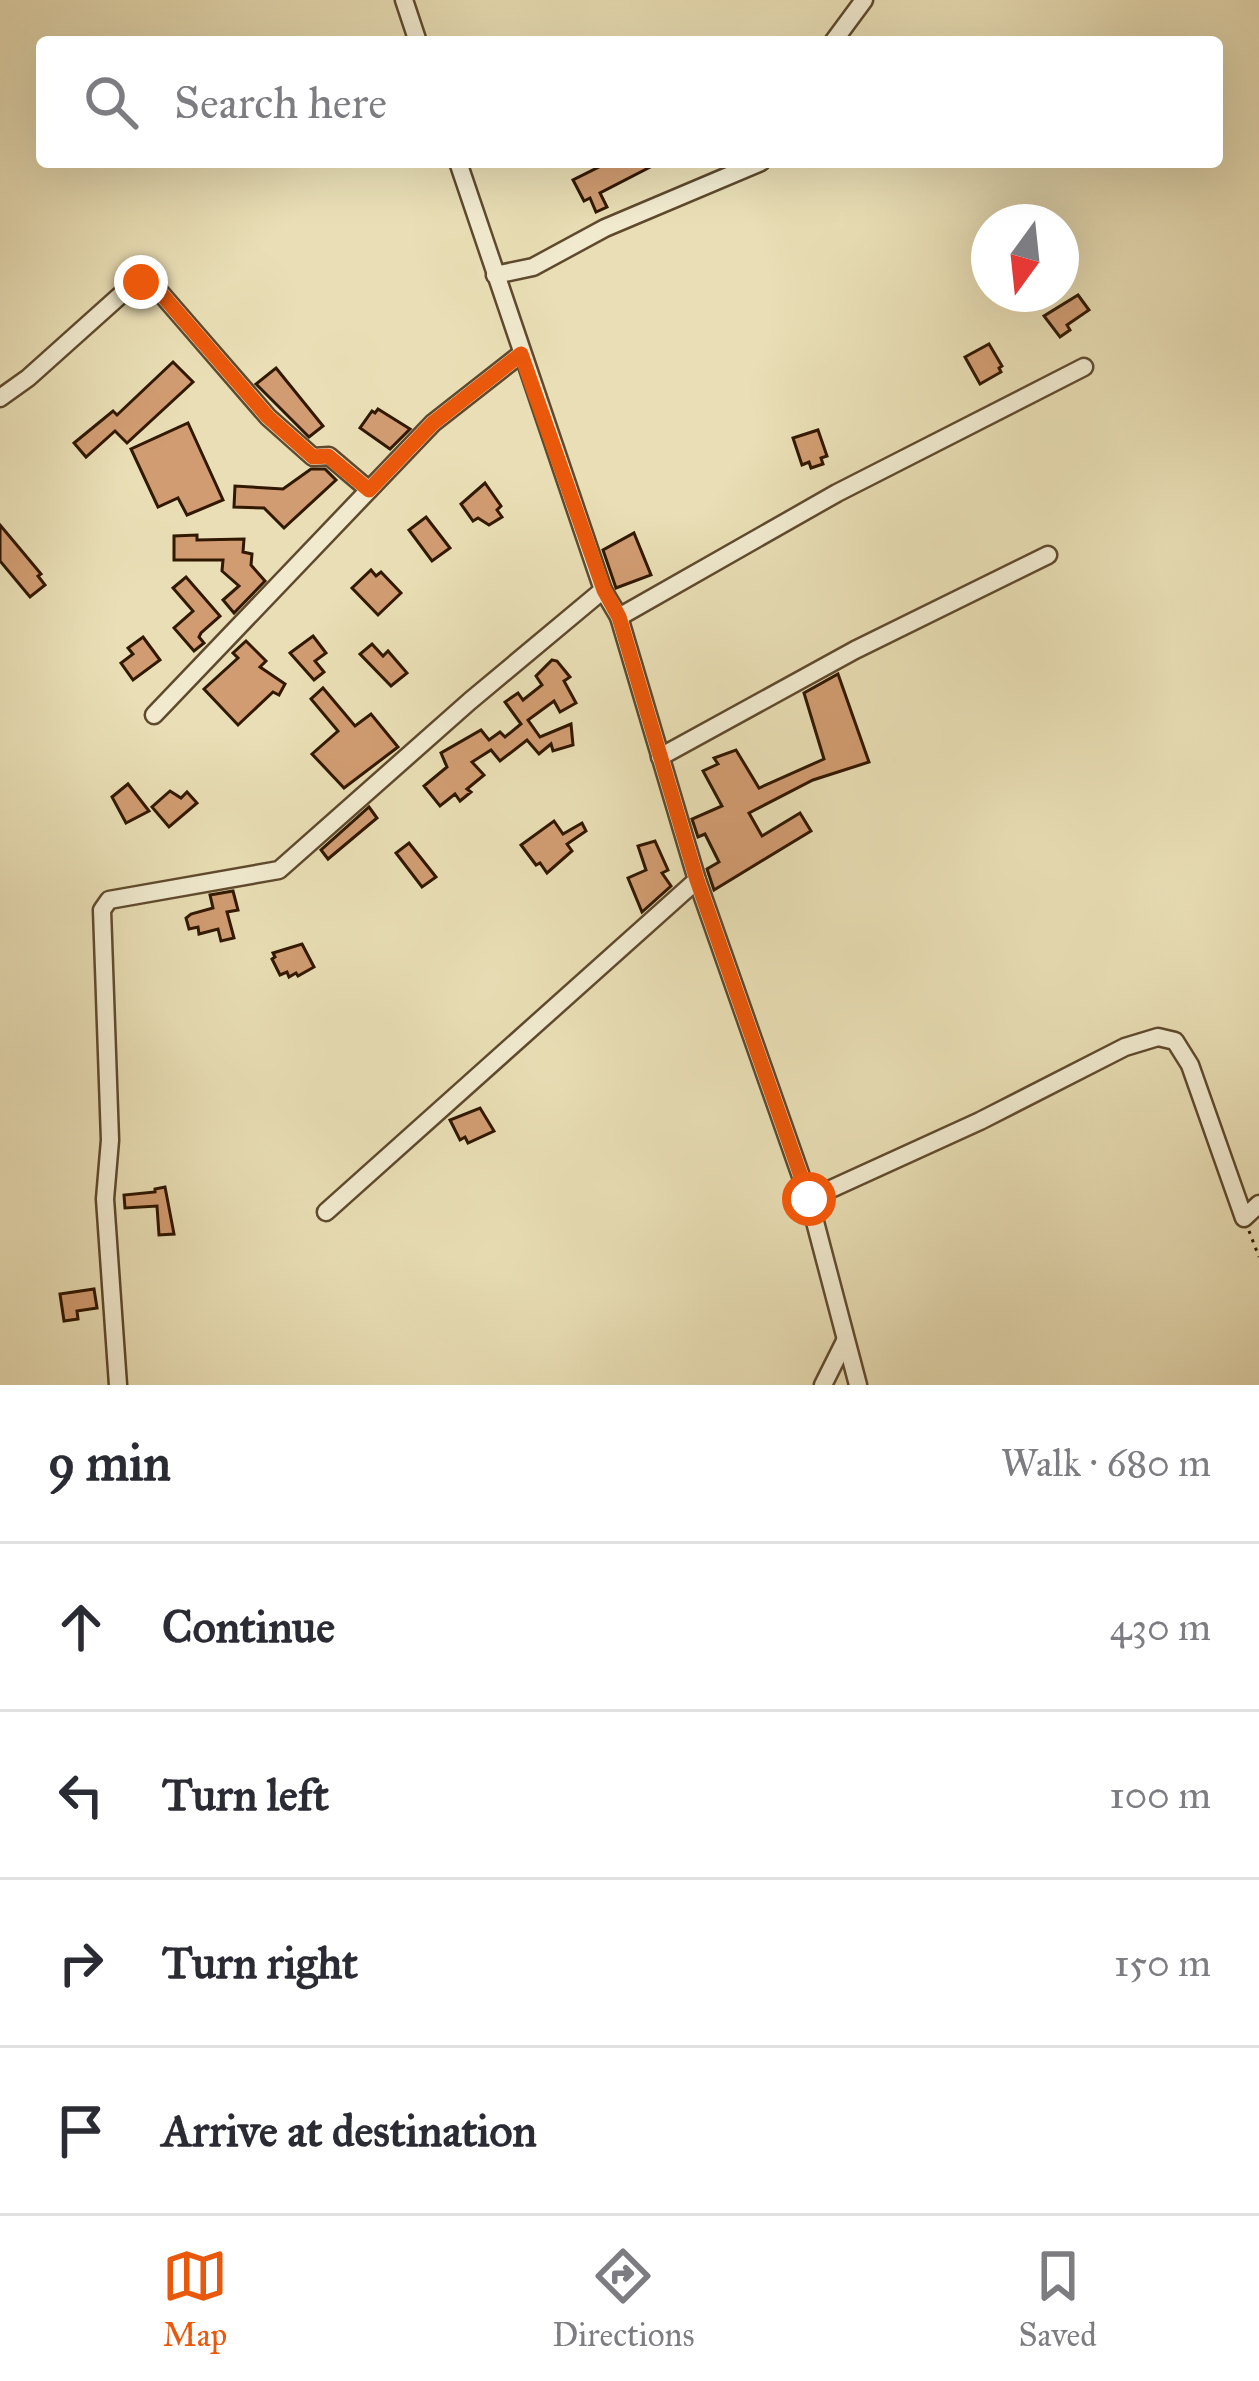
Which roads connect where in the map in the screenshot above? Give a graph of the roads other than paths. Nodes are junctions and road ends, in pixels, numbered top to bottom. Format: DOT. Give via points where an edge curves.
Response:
graph roads {
  1 [pos="404,0"];
  2 [pos="864,0"];
  3 [pos="416,36"];
  4 [pos="837,36"];
  5 [pos="460,168"];
  6 [pos="747,168"];
  7 [pos="495,275"];
  8 [pos="521,354"];
  9 [pos="1084,367"];
  10 [pos="0,398"];
  11 [pos="369,490"];
  12 [pos="1048,555"];
  13 [pos="604,590"];
  14 [pos="619,617"];
  15 [pos="154,715"];
  16 [pos="660,757"];
  17 [pos="697,880"];
  18 [pos="809,1199"];
  19 [pos="1259,1204"];
  20 [pos="326,1212"];
  21 [pos="844,1341"];
  22 [pos="118,1385"];
  23 [pos="823,1385"];
  24 [pos="858,1385"];
  1 -- 3 [label="street"];
  2 -- 4 [label="street"];
  5 -- 7 [label="street"];
  6 -- 7 [label="street" via="532,267"];
  7 -- 8 [label="street"];
  8 -- 11 [label="street" via="433,423"];
  8 -- 13 [label="street"];
  9 -- 14 [label="street"];
  10 -- 11 [label="street" via="141,282 158,290 268,417 313,457 328,456"];
  11 -- 15 [label="street"];
  12 -- 16 [label="street"];
  13 -- 14 [label="street"];
  13 -- 22 [label="street" via="279,870 109,900 102,910 105,1199"];
  14 -- 16 [label="street"];
  16 -- 17 [label="street"];
  17 -- 18 [label="street"];
  17 -- 20 [label="street"];
  18 -- 19 [label="street" via="1159,1036 1175,1041 1190,1065 1244,1218"];
  18 -- 21 [label="street"];
  21 -- 23 [label="street"];
  21 -- 24 [label="street"];
}
